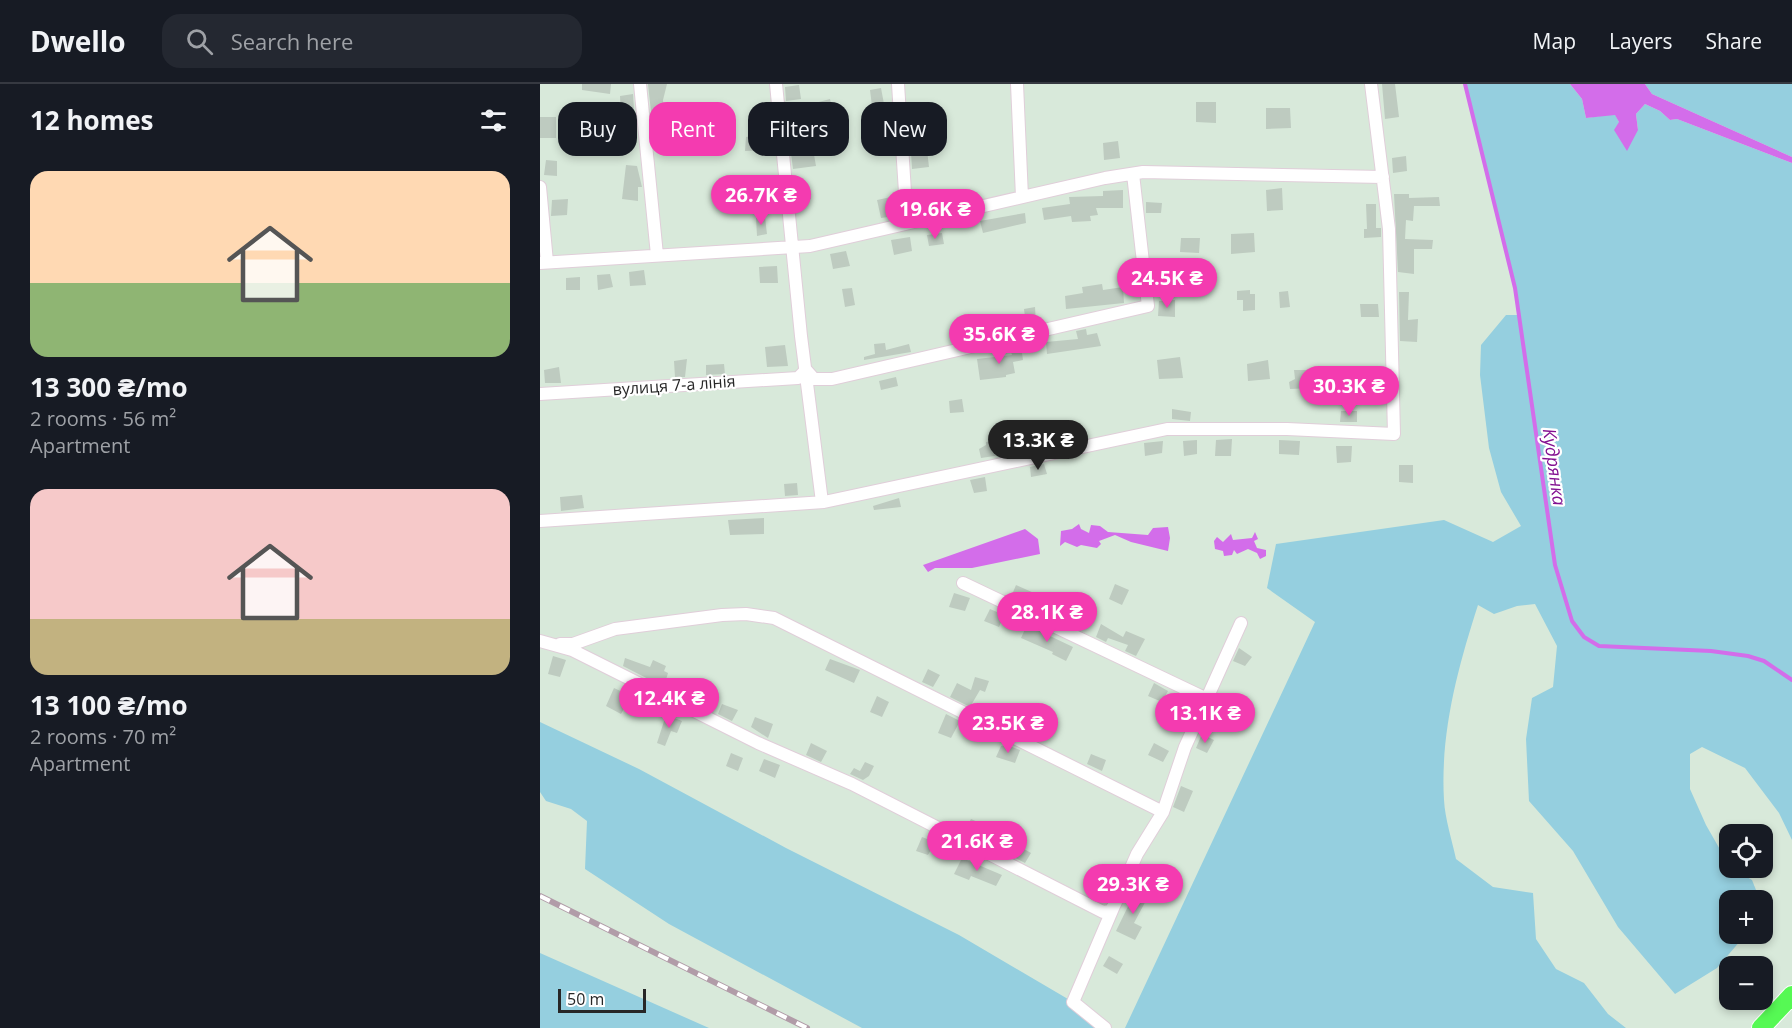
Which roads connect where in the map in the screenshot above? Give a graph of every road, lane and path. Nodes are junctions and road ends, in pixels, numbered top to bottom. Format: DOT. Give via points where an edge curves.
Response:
graph roads {
  1 [pos="640,84"];
  2 [pos="776,84"];
  3 [pos="898,84"];
  4 [pos="1017,84"];
  5 [pos="1371,84"];
  6 [pos="1133,174"];
  7 [pos="1383,177"];
  8 [pos="540,188"];
  9 [pos="1022,197"];
  10 [pos="907,223"];
  11 [pos="793,248"];
  12 [pos="657,255"];
  13 [pos="544,263"];
  14 [pos="806,370"];
  15 [pos="540,394"];
  16 [pos="822,502"];
  17 [pos="540,522"];
  18 [pos="963,583"];
  19 [pos="1241,623"];
  20 [pos="540,641"];
  21 [pos="559,645"];
  22 [pos="1206,699"];
  23 [pos="1163,812"];
  24 [pos="1115,904"];
  25 [pos="1792,995"];
  26 [pos="1105,1028"];
  27 [pos="1761,1028"];
  1 -- 12 [label="street"];
  2 -- 11 [label="street"];
  3 -- 10 [label="street"];
  4 -- 9 [label="street"];
  5 -- 7 [label="street"];
  6 -- 7 [label="street"];
  6 -- 9 [label="street"];
  6 -- 14 [label="street" via="1148,306 832,379 814,379"];
  7 -- 16 [label="street" via="1391,288 1394,434 1167,429"];
  8 -- 13 [label="street"];
  9 -- 10 [label="street"];
  10 -- 11 [label="street"];
  11 -- 12 [label="street"];
  11 -- 14 [label="street"];
  12 -- 13 [label="street"];
  14 -- 15 [label="street, вулиця 7-а лінія" via="798,378"];
  14 -- 16 [label="street"];
  16 -- 17 [label="street"];
  18 -- 22 [label="street"];
  19 -- 22 [label="street"];
  20 -- 21 [label="street"];
  21 -- 23 [label="street" via="615,629 722,615 774,618"];
  21 -- 24 [label="street" via="758,743 852,784 1095,909 1103,912"];
  22 -- 23 [label="street"];
  23 -- 24 [label="street" via="1137,854"];
  24 -- 26 [label="street" via="1073,1002"];
  25 -- 27 [label="highway"];
}
